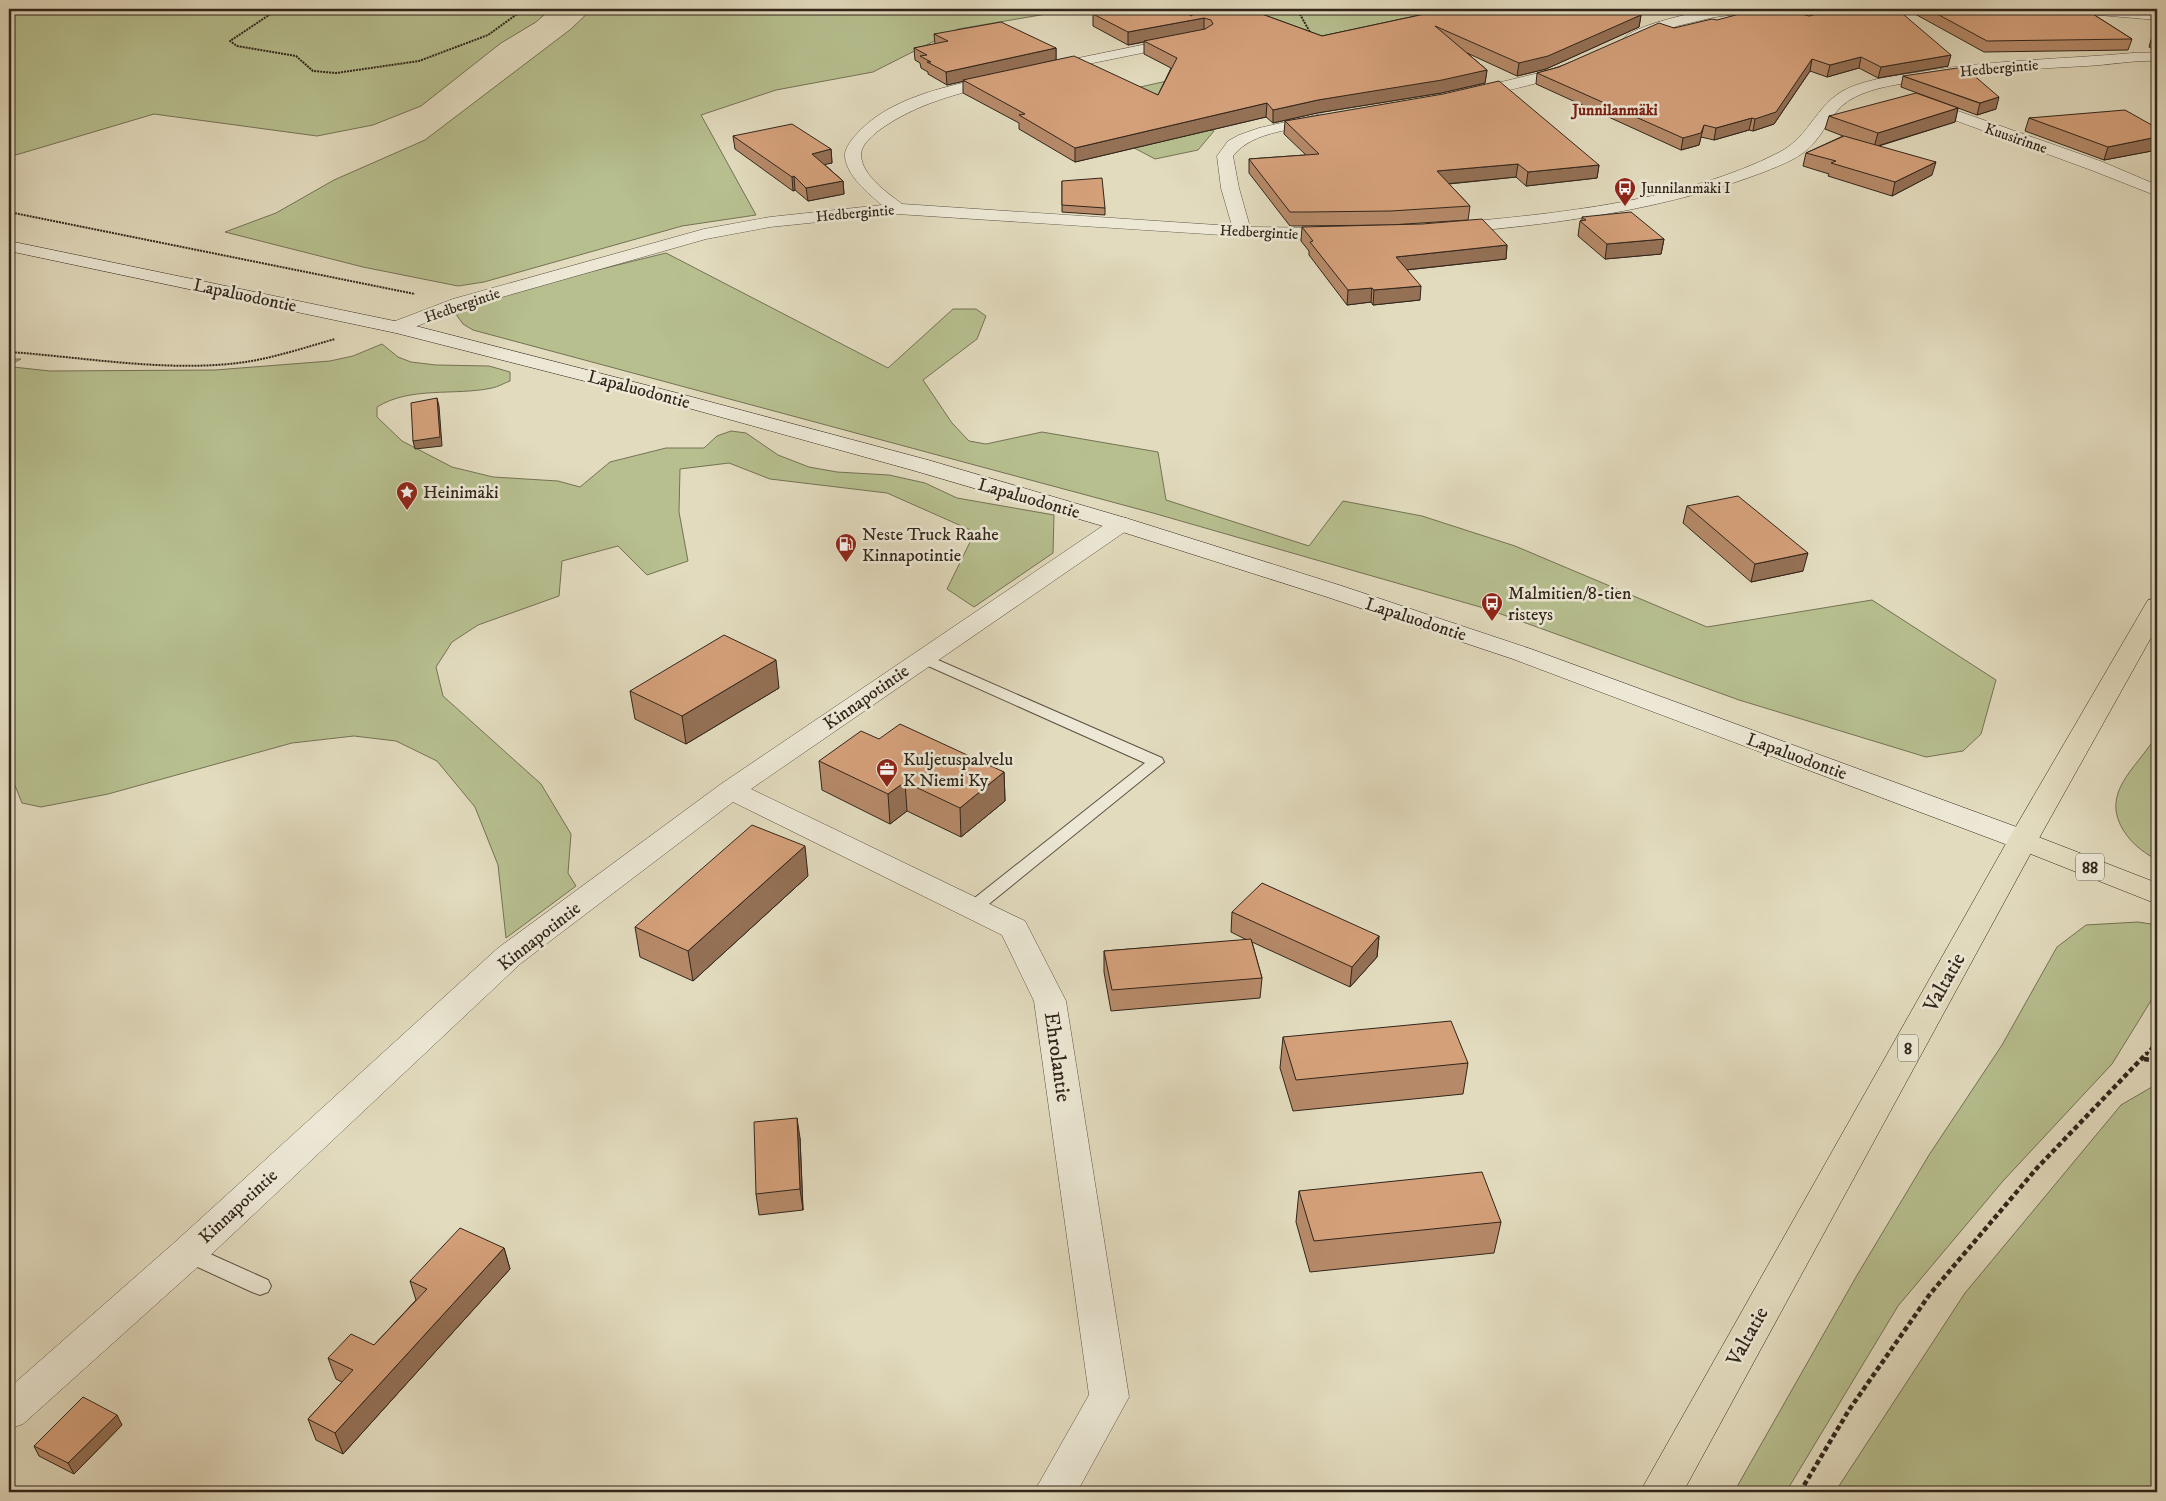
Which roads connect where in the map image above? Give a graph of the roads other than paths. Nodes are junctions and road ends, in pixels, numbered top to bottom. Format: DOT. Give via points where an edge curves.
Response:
graph roads {
  1 [pos="1745,9"];
  2 [pos="2076,9"];
  3 [pos="2157,16"];
  4 [pos="1195,38"];
  5 [pos="1618,45"];
  6 [pos="2155,56"];
  7 [pos="1586,60"];
  8 [pos="1038,70"];
  9 [pos="1010,77"];
  10 [pos="1875,85"];
  11 [pos="1450,98"];
  12 [pos="1335,117"];
  13 [pos="2157,191"];
  14 [pos="897,209"];
  15 [pos="1439,229"];
  16 [pos="1243,232"];
  17 [pos="1354,233"];
  18 [pos="9,246"];
  19 [pos="387,325"];
  20 [pos="1121,524"];
  21 [pos="2157,605"];
  22 [pos="922,658"];
  23 [pos="731,790"];
  24 [pos="2023,840"];
  25 [pos="2157,894"];
  26 [pos="973,908"];
  27 [pos="188,1253"];
  28 [pos="260,1286"];
  29 [pos="9,1412"];
  30 [pos="1055,1492"];
  31 [pos="1661,1492"];
  1 -- 5 [label="street" via="1667,24"];
  2 -- 3 [label="street"];
  4 -- 8 [label="street"];
  6 -- 10 [label="street, Hedbergintie" via="1994,67"];
  7 -- 11 [label="street" via="1552,74"];
  9 -- 14 [label="street" via="916,102 862,137 854,148 857,170"];
  10 -- 13 [label="street, Kuusirinne"];
  10 -- 15 [label="street, Hedbergintie" via="1841,98 1830,108 1807,142 1794,150 1760,168 1696,190 1588,214"];
  12 -- 16 [label="street" via="1265,131 1234,144 1225,156 1230,188"];
  14 -- 16 [label="street, Hedbergintie"];
  14 -- 19 [label="street, Hedbergintie" via="770,222 704,234"];
  16 -- 17 [label="street, Hedbergintie"];
  18 -- 19 [label="street, Lapaluodontie"];
  19 -- 20 [label="street, Lapaluodontie" via="824,439"];
  20 -- 22 [label="street, Kinnapotintie"];
  20 -- 24 [label="street, Lapaluodontie" via="1522,654"];
  21 -- 24 [label="main road, Valtatie / 8"];
  22 -- 23 [label="street, Kinnapotintie"];
  22 -- 26 [label="lane" via="1156,762"];
  23 -- 26 [label="street, Ehrolantie"];
  23 -- 27 [label="street, Kinnapotintie" via="510,956"];
  24 -- 25 [label="main road, 88"];
  24 -- 31 [label="main road, Valtatie / 8"];
  26 -- 30 [label="street, Ehrolantie" via="1014,928 1050,1001 1109,1397"];
  27 -- 28 [label="lane"];
  27 -- 29 [label="street, Kinnapotintie"];
}
